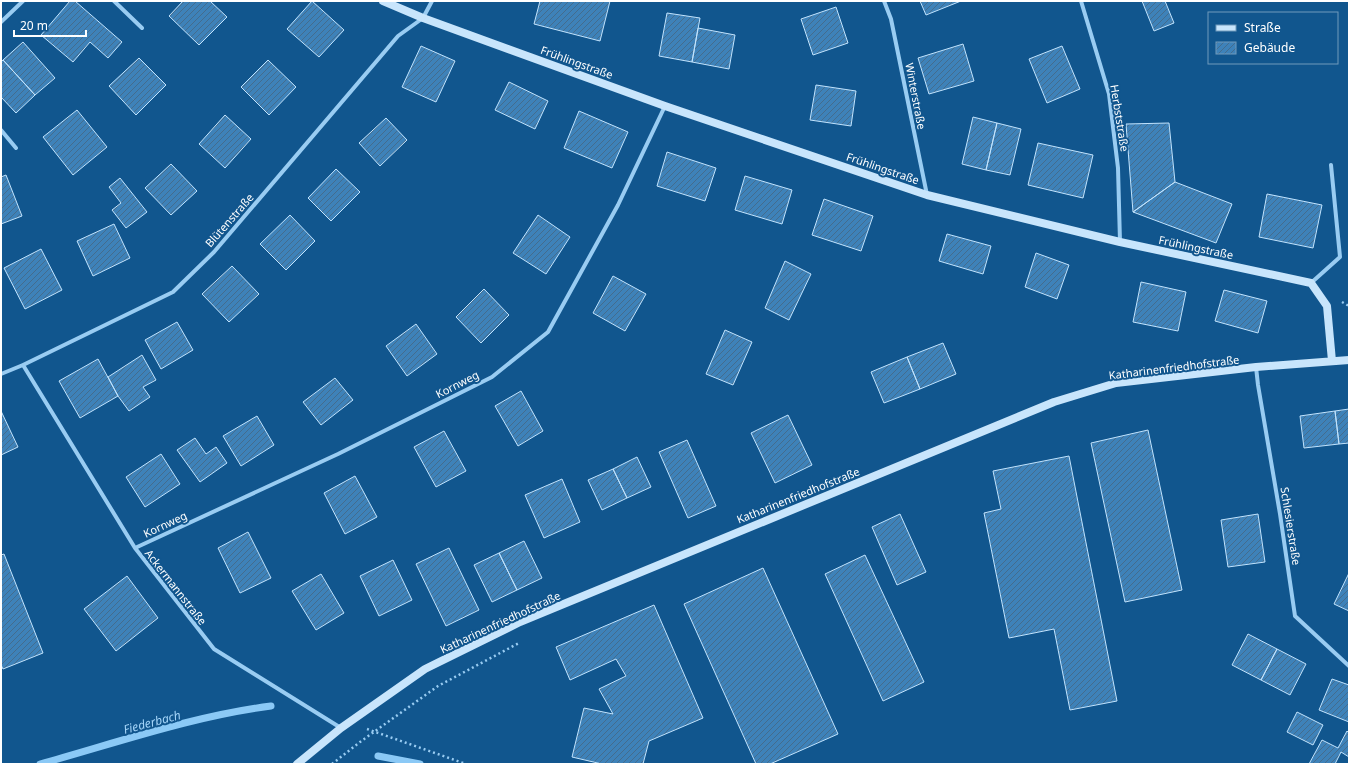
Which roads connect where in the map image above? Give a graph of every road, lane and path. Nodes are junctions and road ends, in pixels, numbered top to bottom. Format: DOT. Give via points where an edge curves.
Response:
graph roads {
  1 [pos="24,1"];
  2 [pos="114,1"];
  3 [pos="383,1"];
  4 [pos="432,1"];
  5 [pos="884,1"];
  6 [pos="1081,1"];
  7 [pos="423,18"];
  8 [pos="1,22"];
  9 [pos="142,28"];
  10 [pos="665,106"];
  11 [pos="1,130"];
  12 [pos="16,148"];
  13 [pos="1331,165"];
  14 [pos="927,195"];
  15 [pos="1120,242"];
  16 [pos="1311,283"];
  17 [pos="1349,360"];
  18 [pos="1332,361"];
  19 [pos="23,365"];
  20 [pos="1256,368"];
  21 [pos="1,374"];
  22 [pos="134,548"];
  23 [pos="521,642"];
  24 [pos="1349,666"];
  25 [pos="349,722"];
  26 [pos="341,728"];
  27 [pos="374,732"];
  28 [pos="297,764"];
  29 [pos="332,764"];
  30 [pos="466,764"];
  1 -- 8 [label="street"];
  2 -- 9 [label="street"];
  3 -- 7 [label="street, Frühlingstraße"];
  4 -- 7 [label="street"];
  5 -- 14 [label="street, Winterstraße" via="891,19"];
  6 -- 15 [label="street, Herbststraße" via="1109,94 1118,168"];
  7 -- 10 [label="street, Frühlingstraße"];
  7 -- 19 [label="street, Blütenstraße" via="398,36 214,252 173,292"];
  10 -- 14 [label="street, Frühlingstraße"];
  10 -- 22 [label="street, Kornweg" via="618,205 548,332 492,377 338,454"];
  11 -- 12 [label="street"];
  13 -- 16 [label="street" via="1340,257"];
  14 -- 15 [label="street, Frühlingstraße"];
  15 -- 16 [label="street, Frühlingstraße"];
  16 -- 18 [label="street" via="1327,306"];
  17 -- 18 [label="street, Katharinenfriedhofstraße"];
  18 -- 20 [label="street, Katharinenfriedhofstraße"];
  19 -- 21 [label="street, Blütenstraße"];
  19 -- 22 [label="street, Ackermannstraße"];
  20 -- 24 [label="street, Schlesierstraße" via="1295,616"];
  20 -- 25 [label="street, Katharinenfriedhofstraße" via="1116,383 1054,402 520,622 425,669"];
  22 -- 26 [label="street, Ackermannstraße" via="214,649"];
  23 -- 27 [label="path" via="438,686"];
  25 -- 26 [label="street, Katharinenfriedhofstraße"];
  25 -- 27 [label="path"];
  26 -- 28 [label="street, Katharinenfriedhofstraße"];
  27 -- 29 [label="path"];
  27 -- 30 [label="path"];
}
